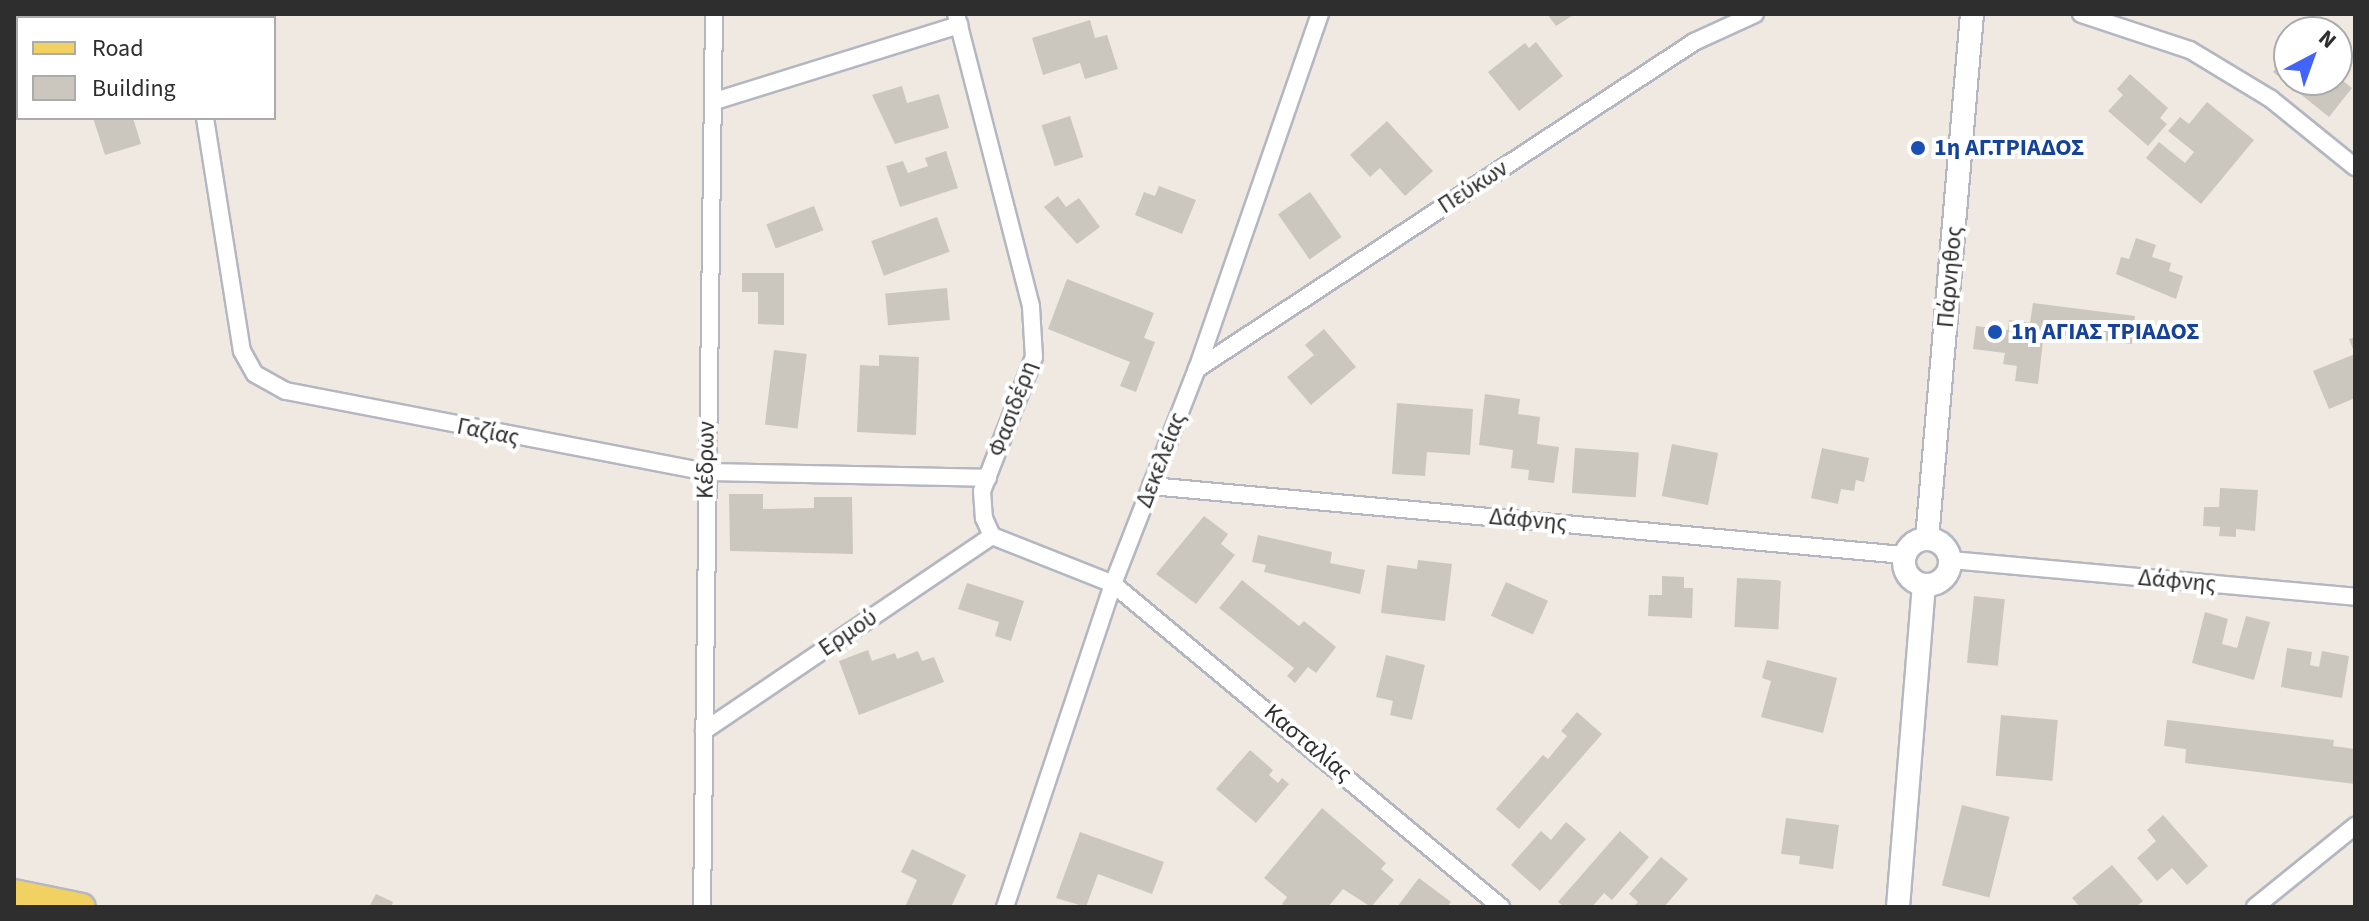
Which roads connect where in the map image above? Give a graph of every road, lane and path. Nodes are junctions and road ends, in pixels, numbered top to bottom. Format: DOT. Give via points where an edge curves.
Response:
graph roads {
  1 [pos="714,14"];
  2 [pos="1320,14"];
  3 [pos="1755,14"];
  4 [pos="1971,14"];
  5 [pos="1984,14"];
  6 [pos="2081,14"];
  7 [pos="957,19"];
  8 [pos="715,101"];
  9 [pos="205,120"];
  10 [pos="2355,167"];
  11 [pos="1197,369"];
  12 [pos="705,472"];
  13 [pos="988,478"];
  14 [pos="1151,486"];
  15 [pos="992,536"];
  16 [pos="1927,539"];
  17 [pos="1904,555"];
  18 [pos="1951,560"];
  19 [pos="1113,584"];
  20 [pos="1924,586"];
  21 [pos="2355,597"];
  22 [pos="704,731"];
  23 [pos="2355,826"];
  24 [pos="14,893"];
  25 [pos="82,907"];
  26 [pos="702,907"];
  27 [pos="1005,907"];
  28 [pos="1501,907"];
  29 [pos="1898,907"];
  30 [pos="2255,907"];
  1 -- 8 [label="street, Κέδρων"];
  2 -- 11 [label="street, Δεκελείας"];
  3 -- 11 [label="street, Πεύκων" via="1694,42"];
  4 -- 5 [label="street"];
  4 -- 16 [label="street, Πάρνηθος"];
  6 -- 10 [label="street" via="2190,50 2271,99"];
  7 -- 8 [label="street"];
  7 -- 13 [label="street, Φασιδέρη" via="1032,319 1034,357"];
  8 -- 12 [label="street, Κέδρων"];
  9 -- 12 [label="street, Γαζίας" via="242,351 255,374 323,402"];
  11 -- 14 [label="street, Δεκελείας"];
  12 -- 13 [label="street, Γαζίας"];
  12 -- 22 [label="street, Κέδρων"];
  13 -- 15 [label="street, Φασιδέρη" via="981,506"];
  14 -- 17 [label="street, Δάφνης"];
  14 -- 19 [label="street, Δεκελείας"];
  15 -- 19 [label="street"];
  15 -- 22 [label="street, Ερμού"];
  16 -- 17 [label="street" via="1913,543"];
  16 -- 18 [label="street" via="1941,543"];
  17 -- 20 [label="street" via="1908,576"];
  18 -- 20 [label="street" via="1941,582"];
  18 -- 21 [label="street, Δάφνης"];
  19 -- 27 [label="street, Δεκελείας"];
  19 -- 28 [label="street, Κασταλίας"];
  20 -- 29 [label="street"];
  22 -- 26 [label="street, Κέδρων"];
  23 -- 30 [label="street"];
  24 -- 25 [label="main road"];
}
